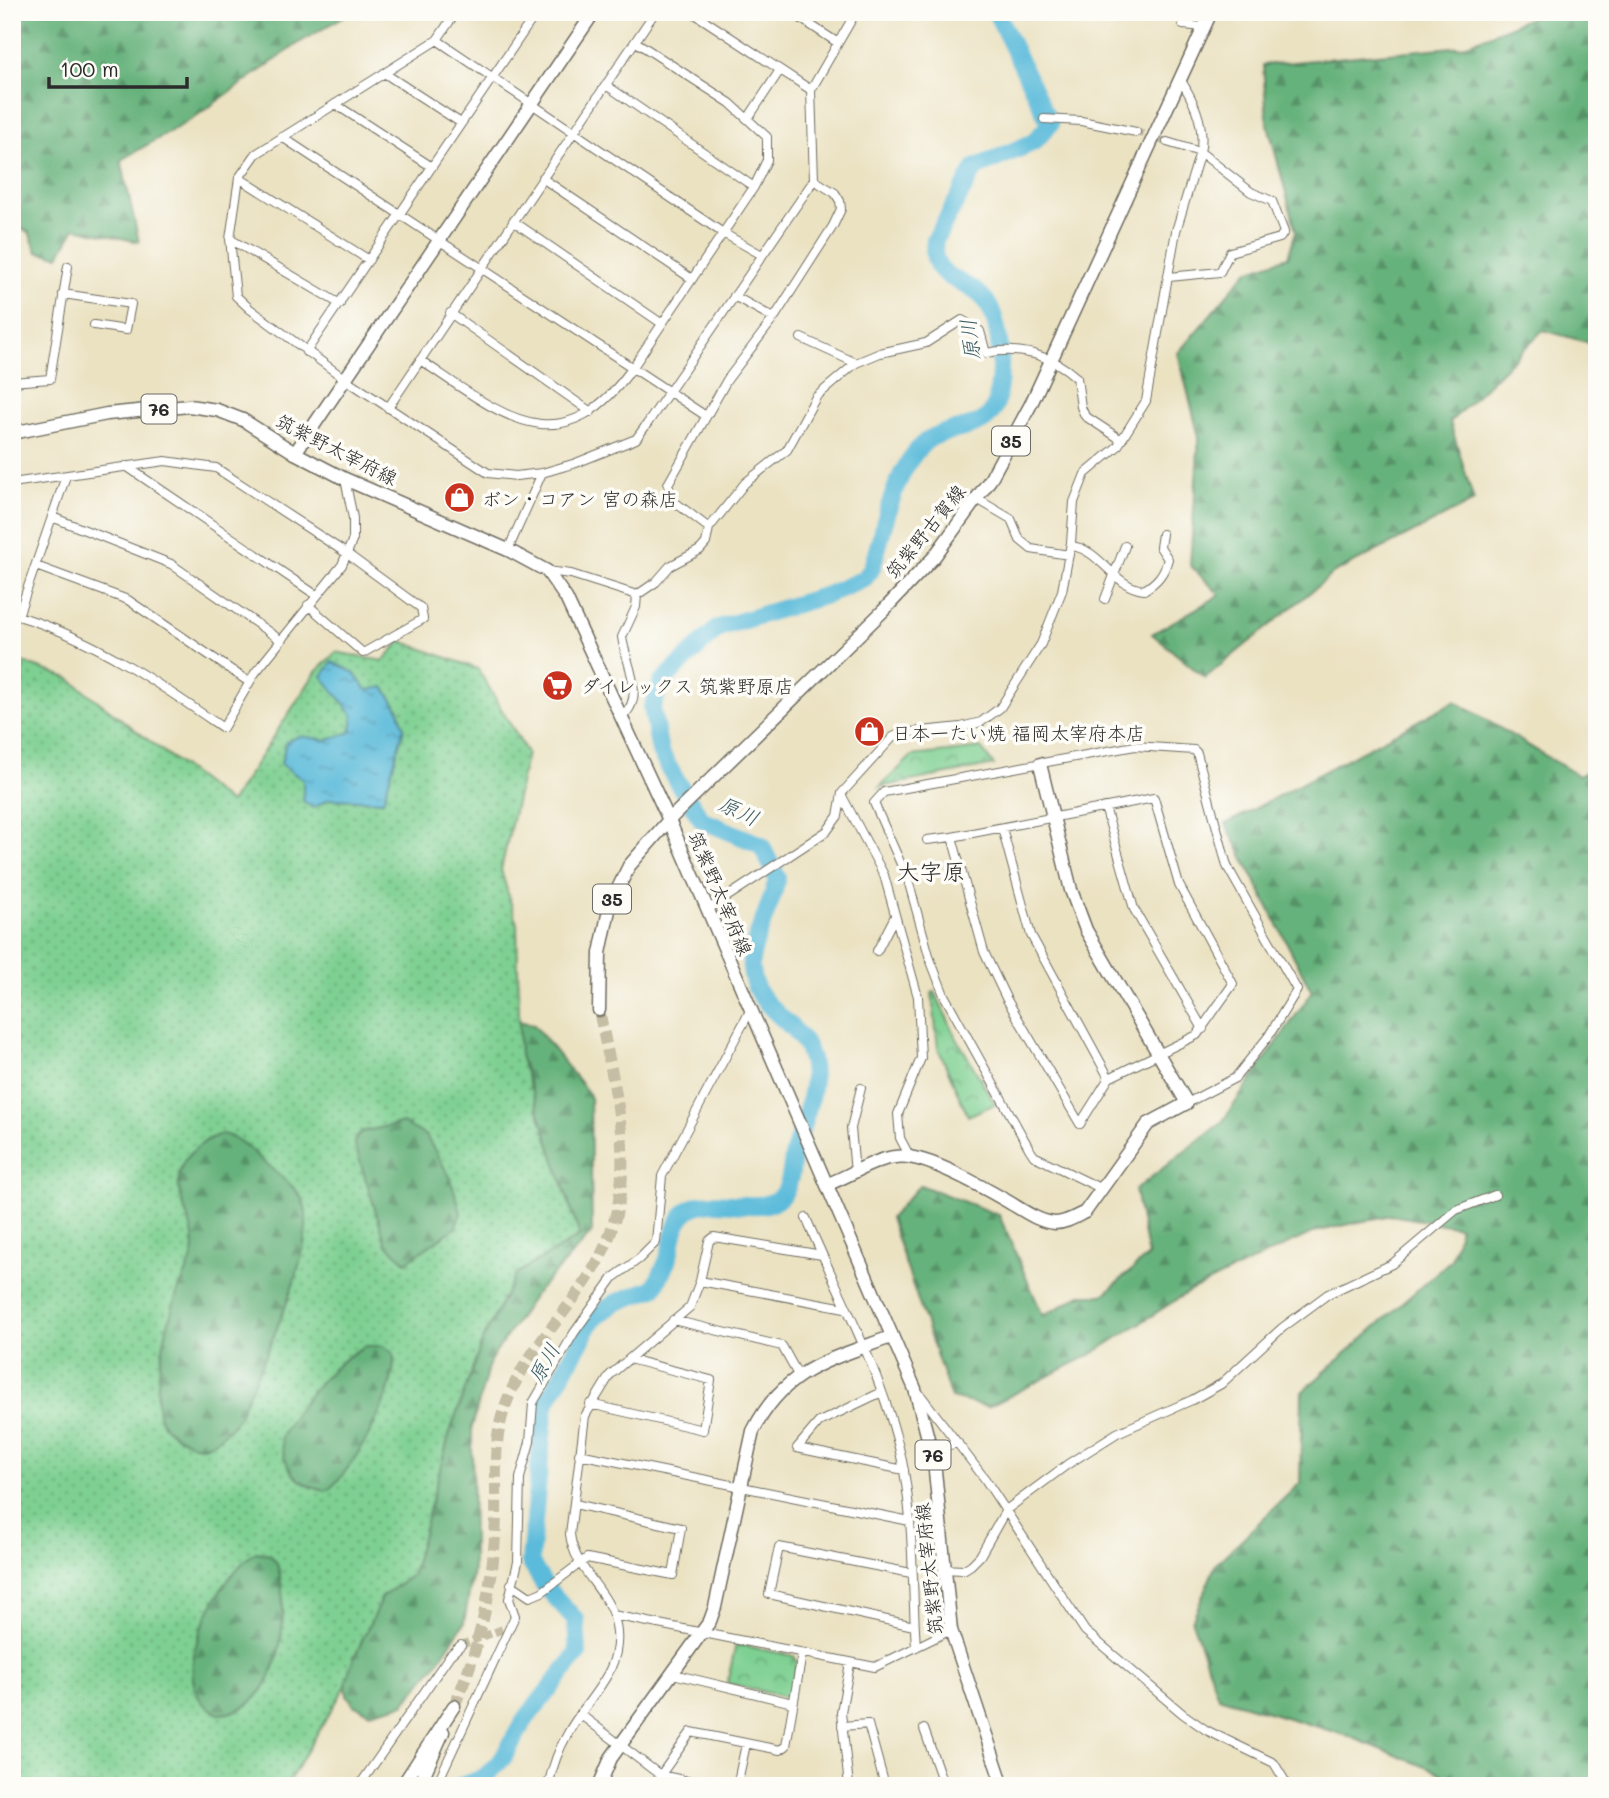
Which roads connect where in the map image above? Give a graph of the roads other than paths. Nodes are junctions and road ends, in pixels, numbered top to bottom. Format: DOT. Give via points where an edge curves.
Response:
graph roads {
  1 [pos="456,12"];
  2 [pos="537,12"];
  3 [pos="594,12"];
  4 [pos="655,12"];
  5 [pos="692,12"];
  6 [pos="791,12"];
  7 [pos="856,12"];
  8 [pos="1189,12"];
  9 [pos="1211,12"];
  10 [pos="1203,27"];
  11 [pos="437,40"];
  12 [pos="636,42"];
  13 [pos="838,43"];
  14 [pos="780,70"];
  15 [pos="384,73"];
  16 [pos="493,77"];
  17 [pos="1180,79"];
  18 [pos="606,85"];
  19 [pos="811,90"];
  20 [pos="531,103"];
  21 [pos="335,104"];
  22 [pos="749,117"];
  23 [pos="1044,119"];
  24 [pos="461,123"];
  25 [pos="574,132"];
  26 [pos="1136,132"];
  27 [pos="282,137"];
  28 [pos="1167,142"];
  29 [pos="1200,152"];
  30 [pos="432,167"];
  31 [pos="239,178"];
  32 [pos="542,178"];
  33 [pos="814,180"];
  34 [pos="754,187"];
  35 [pos="402,214"];
  36 [pos="513,221"];
  37 [pos="723,233"];
  38 [pos="230,239"];
  39 [pos="441,239"];
  40 [pos="762,255"];
  41 [pos="369,260"];
  42 [pos="68,266"];
  43 [pos="483,267"];
  44 [pos="1169,277"];
  45 [pos="692,279"];
  46 [pos="64,294"];
  47 [pos="734,296"];
  48 [pos="340,303"];
  49 [pos="450,313"];
  50 [pos="774,318"];
  51 [pos="661,323"];
  52 [pos="94,326"];
  53 [pos="801,338"];
  54 [pos="306,352"];
  55 [pos="420,360"];
  56 [pos="1051,360"];
  57 [pos="856,363"];
  58 [pos="633,367"];
  59 [pos="345,379"];
  60 [pos="12,382"];
  61 [pos="670,391"];
  62 [pos="387,408"];
  63 [pos="591,412"];
  64 [pos="706,416"];
  65 [pos="12,433"];
  66 [pos="1121,439"];
  67 [pos="295,453"];
  68 [pos="126,467"];
  69 [pos="542,473"];
  70 [pos="66,477"];
  71 [pos="345,479"];
  72 [pos="12,484"];
  73 [pos="977,499"];
  74 [pos="52,517"];
  75 [pos="709,528"];
  76 [pos="1162,534"];
  77 [pos="1125,546"];
  78 [pos="508,550"];
  79 [pos="1070,550"];
  80 [pos="346,554"];
  81 [pos="36,566"];
  82 [pos="547,571"];
  83 [pos="1115,576"];
  84 [pos="316,595"];
  85 [pos="637,595"];
  86 [pos="1105,599"];
  87 [pos="308,605"];
  88 [pos="15,615"];
  89 [pos="279,639"];
  90 [pos="249,682"];
  91 [pos="622,717"];
  92 [pos="1040,764"];
  93 [pos="842,796"];
  94 [pos="1105,807"];
  95 [pos="1053,817"];
  96 [pos="669,820"];
  97 [pos="1002,828"];
  98 [pos="952,836"];
  99 [pos="927,840"];
  100 [pos="706,910"];
  101 [pos="895,916"];
  102 [pos="877,951"];
  103 [pos="751,1009"];
  104 [pos="599,1010"];
  105 [pos="1203,1029"];
  106 [pos="1158,1055"];
  107 [pos="1109,1079"];
  108 [pos="861,1088"];
  109 [pos="1187,1103"];
  110 [pos="910,1157"];
  111 [pos="855,1173"];
  112 [pos="828,1184"];
  113 [pos="1102,1189"];
  114 [pos="1495,1195"];
  115 [pos="806,1218"];
  116 [pos="822,1255"];
  117 [pos="700,1281"];
  118 [pos="845,1308"];
  119 [pos="673,1320"];
  120 [pos="891,1337"];
  121 [pos="863,1347"];
  122 [pos="629,1359"];
  123 [pos="799,1375"];
  124 [pos="915,1389"];
  125 [pos="882,1392"];
  126 [pos="590,1404"];
  127 [pos="958,1443"];
  128 [pos="579,1454"];
  129 [pos="933,1454"];
  130 [pos="904,1470"];
  131 [pos="740,1488"];
  132 [pos="575,1504"];
  133 [pos="1006,1510"];
  134 [pos="910,1521"];
  135 [pos="578,1563"];
  136 [pos="943,1569"];
  137 [pos="911,1573"];
  138 [pos="511,1584"];
  139 [pos="613,1615"];
  140 [pos="512,1625"];
  141 [pos="914,1626"];
  142 [pos="503,1629"];
  143 [pos="951,1630"];
  144 [pos="702,1634"];
  145 [pos="461,1645"];
  146 [pos="916,1647"];
  147 [pos="802,1654"];
  148 [pos="850,1664"];
  149 [pos="673,1674"];
  150 [pos="793,1703"];
  151 [pos="581,1715"];
  152 [pos="842,1726"];
  153 [pos="924,1729"];
  154 [pos="746,1744"];
  155 [pos="620,1746"];
  156 [pos="660,1775"];
  157 [pos="359,1786"];
  158 [pos="401,1786"];
  159 [pos="419,1786"];
  160 [pos="436,1786"];
  161 [pos="548,1786"];
  162 [pos="599,1786"];
  163 [pos="653,1786"];
  164 [pos="710,1786"];
  165 [pos="737,1786"];
  166 [pos="849,1786"];
  167 [pos="885,1786"];
  168 [pos="944,1786"];
  169 [pos="1003,1786"];
  170 [pos="1288,1786"];
  1 -- 11 [label="street"];
  2 -- 16 [label="street"];
  3 -- 20 [label="main road"];
  4 -- 12 [label="street"];
  5 -- 14 [label="street"];
  6 -- 13 [label="street"];
  7 -- 13 [label="street"];
  8 -- 10 [label="street" via="1183,25"];
  9 -- 10 [label="main road, 筑紫野古賀線 / 35"];
  10 -- 17 [label="main road, 筑紫野古賀線 / 35"];
  11 -- 15 [label="street"];
  11 -- 16 [label="street"];
  12 -- 18 [label="street"];
  12 -- 22 [label="street"];
  13 -- 19 [label="street"];
  14 -- 19 [label="street"];
  14 -- 22 [label="street"];
  15 -- 21 [label="street"];
  15 -- 24 [label="street"];
  16 -- 20 [label="street"];
  16 -- 24 [label="street"];
  17 -- 29 [label="street" via="1201,127"];
  17 -- 56 [label="main road, 筑紫野古賀線 / 35"];
  18 -- 25 [label="street"];
  18 -- 34 [label="street"];
  19 -- 33 [label="street"];
  20 -- 25 [label="street"];
  20 -- 39 [label="main road"];
  21 -- 27 [label="street"];
  21 -- 30 [label="street"];
  22 -- 34 [label="street" via="767,137 767,160"];
  23 -- 26 [label="street"];
  24 -- 30 [label="street"];
  25 -- 32 [label="street"];
  25 -- 37 [label="street"];
  27 -- 31 [label="street" via="256,154"];
  27 -- 35 [label="street"];
  28 -- 29 [label="street"];
  29 -- 44 [label="street" via="1184,195"];
  29 -- 44 [label="street" via="1251,192 1272,201 1284,232 1280,238 1230,253 1220,272"];
  30 -- 35 [label="street"];
  31 -- 38 [label="street"];
  31 -- 41 [label="street"];
  32 -- 36 [label="street"];
  32 -- 45 [label="street"];
  33 -- 40 [label="street"];
  33 -- 50 [label="street" via="835,193 841,209"];
  34 -- 37 [label="street"];
  35 -- 39 [label="street"];
  35 -- 41 [label="street"];
  36 -- 43 [label="street"];
  36 -- 51 [label="street"];
  37 -- 40 [label="street"];
  37 -- 45 [label="street"];
  38 -- 48 [label="street"];
  38 -- 54 [label="street" via="236,296"];
  39 -- 43 [label="street"];
  39 -- 59 [label="main road"];
  40 -- 47 [label="street"];
  41 -- 48 [label="street"];
  42 -- 46 [label="street"];
  43 -- 49 [label="street"];
  43 -- 58 [label="street"];
  44 -- 66 [label="street" via="1146,401"];
  45 -- 51 [label="street"];
  46 -- 52 [label="street" via="131,304 125,330"];
  46 -- 60 [label="street" via="50,379"];
  47 -- 50 [label="street"];
  47 -- 61 [label="street"];
  48 -- 54 [label="street"];
  49 -- 55 [label="street"];
  49 -- 63 [label="street"];
  50 -- 64 [label="street"];
  51 -- 58 [label="street"];
  53 -- 57 [label="street"];
  54 -- 59 [label="street"];
  55 -- 62 [label="street"];
  55 -- 63 [label="street" via="503,415 535,425"];
  56 -- 57 [label="street" via="1030,351 986,353 980,331 962,320 926,343"];
  56 -- 66 [label="street" via="1077,378 1086,416"];
  56 -- 73 [label="main road, 筑紫野古賀線 / 35"];
  57 -- 75 [label="street" via="816,397 787,450 745,483"];
  58 -- 61 [label="street"];
  58 -- 63 [label="street" via="617,390"];
  59 -- 62 [label="street"];
  59 -- 67 [label="main road"];
  61 -- 64 [label="street"];
  61 -- 69 [label="street" via="636,439"];
  62 -- 69 [label="street" via="488,473"];
  64 -- 75 [label="street" via="668,484 672,500"];
  65 -- 67 [label="main road, 筑紫野太宰府線 / 76" via="107,414 189,406 243,419"];
  66 -- 79 [label="street" via="1085,474 1074,502"];
  67 -- 71 [label="main road, 筑紫野太宰府線 / 76"];
  68 -- 70 [label="street"];
  68 -- 80 [label="street" via="174,461 216,468"];
  68 -- 84 [label="street"];
  69 -- 78 [label="street"];
  70 -- 72 [label="street"];
  70 -- 74 [label="street"];
  71 -- 78 [label="main road, 筑紫野太宰府線 / 76"];
  71 -- 80 [label="street" via="354,518 353,539"];
  73 -- 79 [label="street" via="1011,519 1020,540 1031,549"];
  73 -- 96 [label="main road, 筑紫野古賀線 / 35" via="934,557 883,611"];
  74 -- 81 [label="street"];
  74 -- 89 [label="street" via="171,564"];
  75 -- 85 [label="street" via="700,550 670,566"];
  76 -- 83 [label="street" via="1160,547 1168,559 1155,583 1139,590"];
  77 -- 83 [label="street"];
  78 -- 82 [label="main road, 筑紫野太宰府線 / 76"];
  79 -- 83 [label="street" via="1090,552"];
  79 -- 93 [label="street" via="1062,590 1041,644 1000,708 974,725 893,737"];
  80 -- 84 [label="street"];
  80 -- 87 [label="street" via="421,608 423,619 363,653"];
  81 -- 88 [label="street"];
  81 -- 90 [label="street" via="128,600"];
  82 -- 85 [label="street"];
  82 -- 91 [label="main road, 筑紫野太宰府線 / 76" via="566,598"];
  83 -- 86 [label="street"];
  84 -- 87 [label="street"];
  85 -- 91 [label="street" via="622,637 634,680 634,692"];
  87 -- 89 [label="street"];
  88 -- 90 [label="street" via="94,645 223,728"];
  89 -- 90 [label="street"];
  91 -- 96 [label="main road, 筑紫野太宰府線 / 76"];
  92 -- 95 [label="main road"];
  92 -- 109 [label="street" via="1150,744 1197,753 1227,866 1297,990 1236,1078"];
  92 -- 113 [label="street" via="884,792 874,803 908,880 944,995 1030,1150"];
  93 -- 100 [label="street" via="838,816 827,831"];
  93 -- 101 [label="street" via="884,875"];
  94 -- 95 [label="street"];
  94 -- 105 [label="street" via="1135,909"];
  94 -- 105 [label="street" via="1154,798 1179,885 1233,984"];
  95 -- 97 [label="street"];
  95 -- 106 [label="main road" via="1086,930"];
  96 -- 100 [label="main road, 筑紫野太宰府線 / 76"];
  96 -- 104 [label="main road, 筑紫野古賀線 / 35" via="629,866 610,905 600,953"];
  97 -- 98 [label="street"];
  97 -- 107 [label="street" via="1031,935"];
  98 -- 99 [label="street"];
  98 -- 107 [label="street" via="984,952 1080,1124"];
  100 -- 103 [label="main road, 筑紫野太宰府線 / 76"];
  101 -- 102 [label="street"];
  101 -- 110 [label="street" via="918,997 921,1058 898,1114 900,1138"];
  103 -- 112 [label="main road, 筑紫野太宰府線 / 76"];
  103 -- 138 [label="street" via="662,1176 656,1242 614,1277 533,1403 530,1442 520,1478 518,1562"];
  105 -- 106 [label="street"];
  106 -- 107 [label="street"];
  106 -- 109 [label="main road"];
  108 -- 111 [label="street" via="851,1128"];
  109 -- 113 [label="main road" via="1148,1124"];
  110 -- 111 [label="main road" via="892,1157"];
  110 -- 113 [label="main road" via="961,1176 1049,1222 1070,1220 1085,1212"];
  111 -- 112 [label="main road"];
  112 -- 120 [label="main road, 筑紫野太宰府線 / 76"];
  114 -- 133 [label="street" via="1456,1210 1392,1264 1328,1294 1282,1328 1221,1384 1117,1433"];
  115 -- 116 [label="street"];
  116 -- 117 [label="street" via="714,1237 709,1241"];
  116 -- 118 [label="street"];
  117 -- 118 [label="street"];
  117 -- 119 [label="street" via="690,1307"];
  118 -- 121 [label="street"];
  119 -- 122 [label="street"];
  119 -- 123 [label="street" via="782,1346"];
  120 -- 121 [label="main road"];
  120 -- 124 [label="main road, 筑紫野太宰府線 / 76"];
  121 -- 123 [label="main road"];
  121 -- 125 [label="street"];
  122 -- 126 [label="street" via="610,1375"];
  122 -- 126 [label="street" via="711,1380 703,1430"];
  123 -- 131 [label="main road" via="774,1395 762,1412"];
  124 -- 127 [label="street"];
  124 -- 129 [label="main road, 筑紫野太宰府線 / 76"];
  125 -- 130 [label="street"];
  125 -- 130 [label="street" via="820,1422 797,1448"];
  126 -- 128 [label="street"];
  127 -- 129 [label="street"];
  127 -- 133 [label="street"];
  128 -- 131 [label="street"];
  128 -- 132 [label="street"];
  129 -- 136 [label="main road, 筑紫野太宰府線 / 76"];
  130 -- 134 [label="street"];
  131 -- 134 [label="street"];
  131 -- 144 [label="main road" via="715,1607"];
  132 -- 135 [label="street" via="570,1534"];
  132 -- 135 [label="street" via="681,1528 673,1576 587,1558"];
  133 -- 136 [label="street" via="971,1566"];
  133 -- 170 [label="street" via="1085,1631 1183,1714 1274,1763"];
  134 -- 137 [label="street"];
  135 -- 138 [label="street" via="530,1597"];
  135 -- 139 [label="street"];
  136 -- 143 [label="main road, 筑紫野太宰府線 / 76"];
  137 -- 141 [label="street"];
  137 -- 141 [label="street" via="779,1547 769,1594"];
  138 -- 140 [label="street"];
  139 -- 144 [label="street"];
  139 -- 151 [label="street" via="617,1647 613,1665"];
  140 -- 142 [label="street"];
  140 -- 160 [label="street"];
  141 -- 146 [label="street"];
  143 -- 146 [label="street"];
  143 -- 169 [label="main road, 筑紫野太宰府線 / 76"];
  144 -- 147 [label="street"];
  144 -- 149 [label="main road"];
  145 -- 157 [label="street"];
  146 -- 148 [label="street" via="875,1667"];
  147 -- 148 [label="street"];
  147 -- 150 [label="street"];
  148 -- 152 [label="street"];
  149 -- 150 [label="street"];
  149 -- 155 [label="main road"];
  150 -- 154 [label="street" via="786,1746 780,1750"];
  151 -- 155 [label="street"];
  151 -- 161 [label="street" via="567,1734"];
  152 -- 166 [label="street"];
  152 -- 167 [label="street" via="868,1724"];
  153 -- 168 [label="street"];
  154 -- 156 [label="street" via="691,1732"];
  154 -- 165 [label="street"];
  155 -- 156 [label="street"];
  155 -- 162 [label="main road"];
  156 -- 163 [label="street"];
  156 -- 164 [label="street"];
  158 -- 159 [label="main road" via="454,1706"];
}
